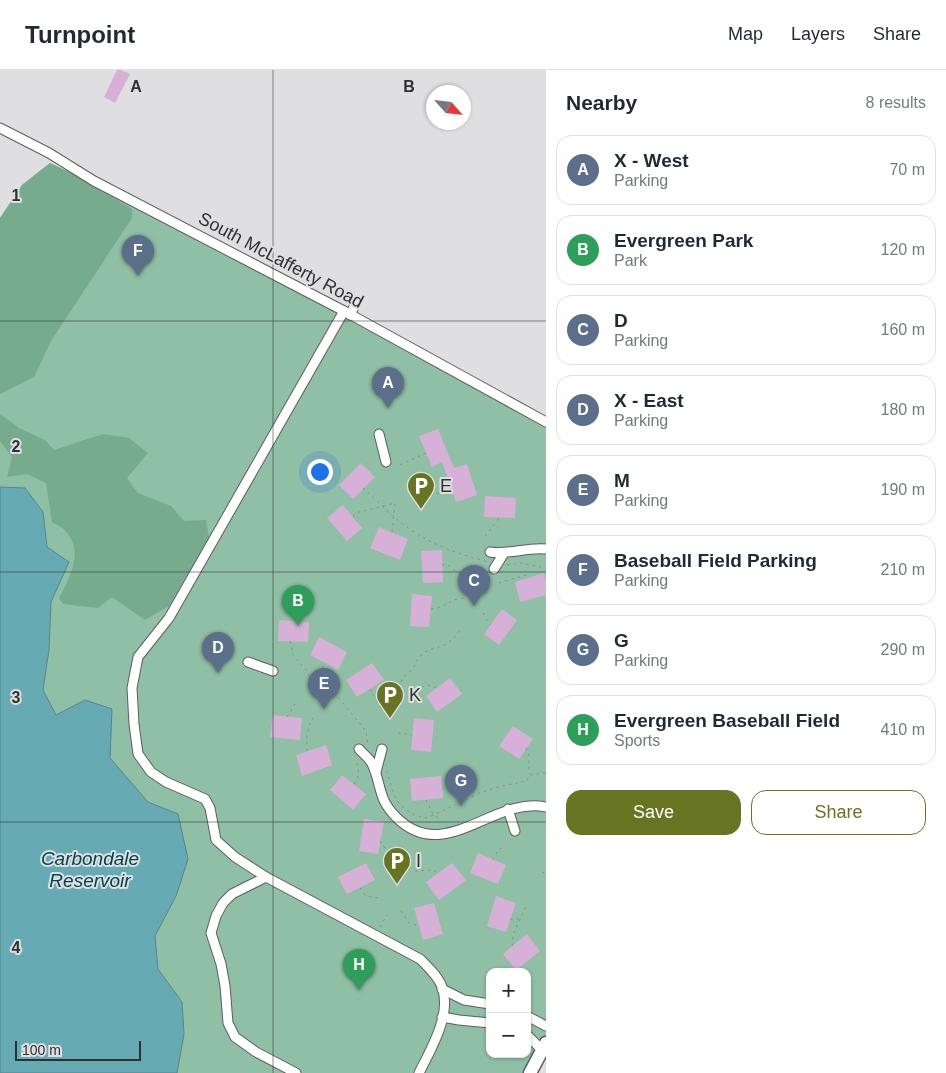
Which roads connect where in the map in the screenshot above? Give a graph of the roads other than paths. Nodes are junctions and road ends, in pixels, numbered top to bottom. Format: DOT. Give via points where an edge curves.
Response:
graph roads {
  1 [pos="0,128"];
  2 [pos="357,301"];
  3 [pos="347,313"];
  4 [pos="546,422"];
  5 [pos="379,434"];
  6 [pos="386,462"];
  7 [pos="546,549"];
  8 [pos="490,552"];
  9 [pos="504,553"];
  10 [pos="496,566"];
  11 [pos="248,662"];
  12 [pos="273,671"];
  13 [pos="382,749"];
  14 [pos="356,751"];
  15 [pos="375,774"];
  16 [pos="546,806"];
  17 [pos="508,809"];
  18 [pos="515,831"];
  19 [pos="266,877"];
  20 [pos="442,989"];
  21 [pos="486,1003"];
  22 [pos="442,1016"];
  23 [pos="531,1018"];
  24 [pos="486,1023"];
  25 [pos="546,1026"];
  26 [pos="531,1038"];
  27 [pos="544,1046"];
  28 [pos="296,1073"];
  29 [pos="420,1073"];
  30 [pos="530,1073"];
  1 -- 3 [label="street, South McLafferty Road" via="94,181"];
  2 -- 3 [label="street"];
  3 -- 4 [label="street, South McLafferty Road"];
  3 -- 19 [label="street" via="169,618 138,657 132,688 138,754 151,772 205,799 216,840"];
  5 -- 6 [label="street"];
  7 -- 9 [label="street"];
  8 -- 9 [label="street"];
  9 -- 10 [label="street"];
  11 -- 12 [label="street"];
  13 -- 15 [label="street"];
  14 -- 15 [label="street" via="372,763"];
  15 -- 17 [label="street" via="381,798 390,810 405,824 425,832 452,833"];
  16 -- 17 [label="street" via="525,805"];
  17 -- 18 [label="street"];
  19 -- 20 [label="street" via="420,959"];
  19 -- 28 [label="street" via="232,894 223,903 211,933 222,964 228,1023 234,1037"];
  20 -- 21 [label="street" via="464,1000"];
  20 -- 22 [label="street"];
  22 -- 24 [label="street"];
  22 -- 29 [label="street" via="440,1032"];
  23 -- 25 [label="street"];
  26 -- 27 [label="street"];
  27 -- 30 [label="street"];
}
